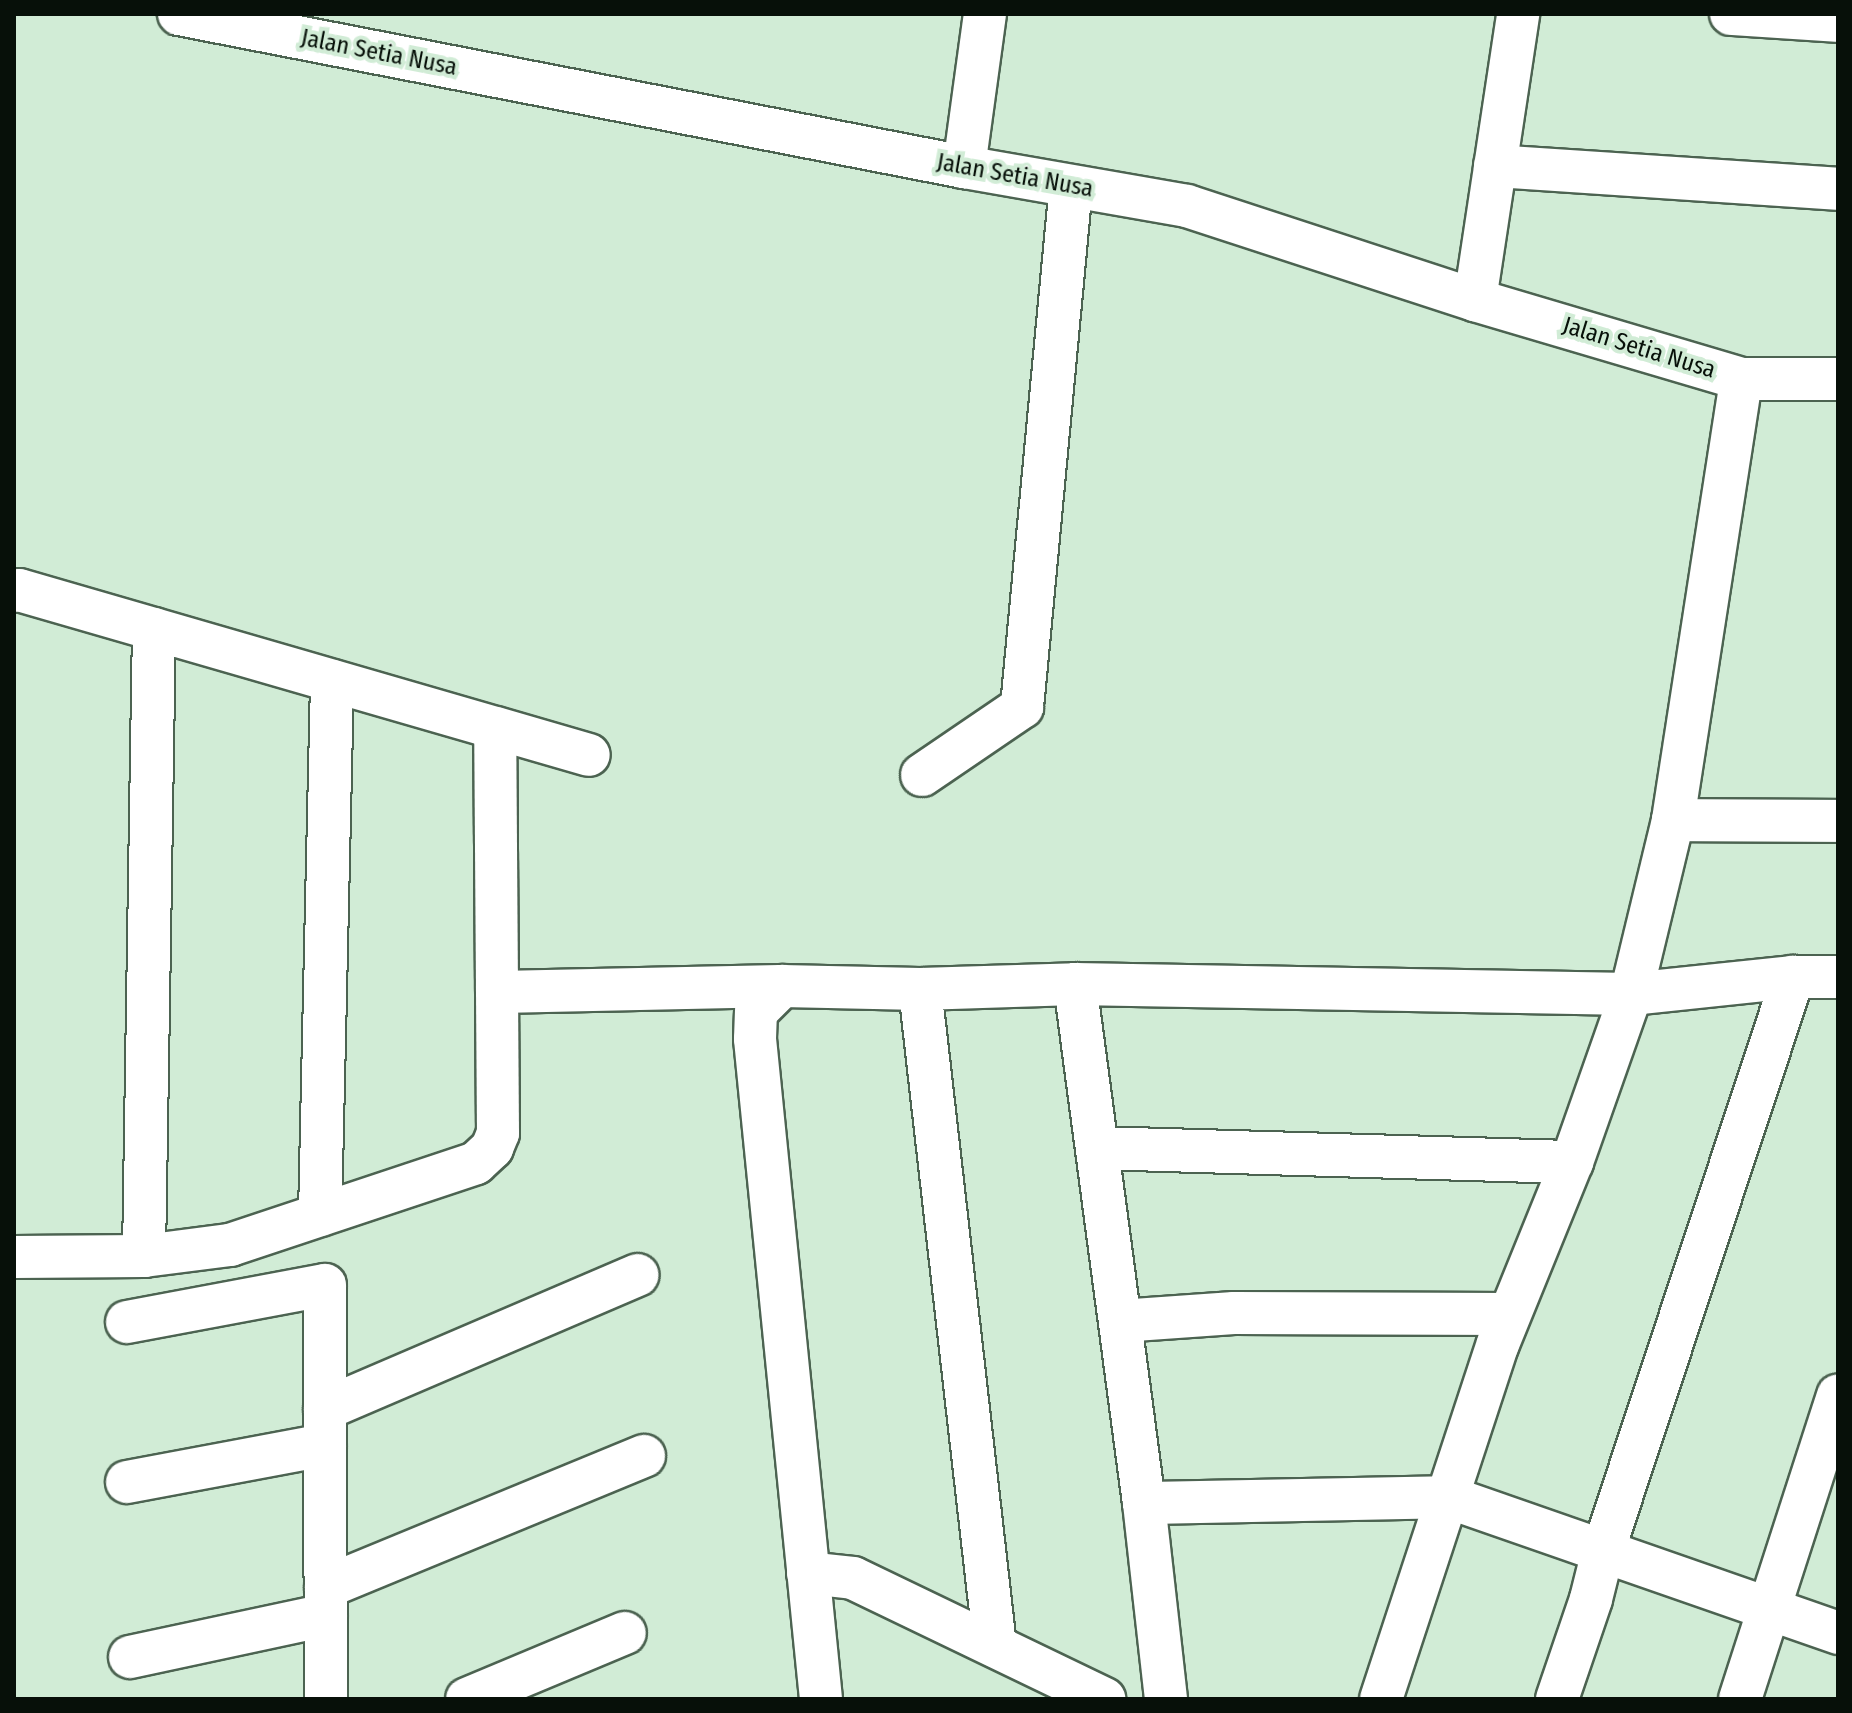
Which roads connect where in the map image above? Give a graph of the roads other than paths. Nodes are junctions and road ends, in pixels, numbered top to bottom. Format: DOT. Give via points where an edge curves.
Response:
graph roads {
  1 [pos="179,14"];
  2 [pos="985,14"];
  3 [pos="1518,14"];
  4 [pos="1731,14"];
  5 [pos="1838,21"];
  6 [pos="1495,166"];
  7 [pos="964,167"];
  8 [pos="1071,186"];
  9 [pos="1838,189"];
  10 [pos="1475,300"];
  11 [pos="1741,379"];
  12 [pos="1838,379"];
  13 [pos="14,591"];
  14 [pos="154,629"];
  15 [pos="332,681"];
  16 [pos="495,728"];
  17 [pos="589,755"];
  18 [pos="922,775"];
  19 [pos="1673,820"];
  20 [pos="1838,821"];
  21 [pos="1793,977"];
  22 [pos="1838,977"];
  23 [pos="1075,984"];
  24 [pos="782,986"];
  25 [pos="920,989"];
  26 [pos="497,992"];
  27 [pos="1631,994"];
  28 [pos="1097,1148"];
  29 [pos="1572,1162"];
  30 [pos="320,1215"];
  31 [pos="144,1256"];
  32 [pos="14,1257"];
  33 [pos="638,1275"];
  34 [pos="1509,1314"];
  35 [pos="1120,1321"];
  36 [pos="127,1322"];
  37 [pos="1838,1395"];
  38 [pos="325,1427"];
  39 [pos="644,1456"];
  40 [pos="127,1482"];
  41 [pos="1448,1497"];
  42 [pos="1144,1503"];
  43 [pos="1603,1551"];
  44 [pos="808,1573"];
  45 [pos="326,1601"];
  46 [pos="1771,1610"];
  47 [pos="625,1633"];
  48 [pos="1838,1633"];
  49 [pos="995,1646"];
  50 [pos="130,1657"];
  51 [pos="326,1699"];
  52 [pos="467,1699"];
  53 [pos="821,1699"];
  54 [pos="1104,1699"];
  55 [pos="1166,1699"];
  56 [pos="1381,1699"];
  57 [pos="1557,1699"];
  58 [pos="1740,1699"];
  1 -- 7 [label="street, Jalan Setia Nusa"];
  2 -- 7 [label="street"];
  3 -- 6 [label="street"];
  4 -- 5 [label="street"];
  6 -- 9 [label="street"];
  6 -- 10 [label="street"];
  7 -- 8 [label="street, Jalan Setia Nusa"];
  8 -- 10 [label="street, Jalan Setia Nusa" via="1187,206"];
  8 -- 18 [label="street" via="1022,707"];
  10 -- 11 [label="street, Jalan Setia Nusa"];
  11 -- 12 [label="street, Jalan Setia Nusa"];
  11 -- 19 [label="street"];
  13 -- 14 [label="street"];
  14 -- 15 [label="street"];
  14 -- 31 [label="street"];
  15 -- 16 [label="street"];
  15 -- 30 [label="street"];
  16 -- 17 [label="street"];
  16 -- 26 [label="street"];
  19 -- 20 [label="street"];
  19 -- 27 [label="street"];
  21 -- 22 [label="street"];
  21 -- 27 [label="street"];
  21 -- 43 [label="street"];
  23 -- 25 [label="street"];
  23 -- 27 [label="street"];
  23 -- 28 [label="street"];
  24 -- 25 [label="street"];
  24 -- 26 [label="street"];
  24 -- 44 [label="street" via="756,1012 755,1039"];
  25 -- 49 [label="street"];
  26 -- 30 [label="street" via="498,1133 492,1148 476,1163"];
  27 -- 29 [label="street"];
  28 -- 29 [label="street"];
  28 -- 35 [label="street"];
  29 -- 34 [label="street"];
  30 -- 31 [label="street" via="230,1245"];
  31 -- 32 [label="street"];
  33 -- 38 [label="street"];
  34 -- 35 [label="street" via="1234,1313"];
  34 -- 41 [label="street"];
  35 -- 42 [label="street"];
  36 -- 38 [label="street" via="325,1285"];
  37 -- 46 [label="street"];
  38 -- 40 [label="street"];
  38 -- 45 [label="street"];
  39 -- 45 [label="street"];
  41 -- 42 [label="street"];
  41 -- 43 [label="street"];
  41 -- 56 [label="street"];
  42 -- 55 [label="street"];
  43 -- 46 [label="street"];
  43 -- 57 [label="street"];
  44 -- 49 [label="street" via="853,1578"];
  44 -- 53 [label="street"];
  45 -- 50 [label="street"];
  45 -- 51 [label="street"];
  46 -- 48 [label="street"];
  46 -- 58 [label="street"];
  47 -- 52 [label="street"];
  49 -- 54 [label="street"];
}
